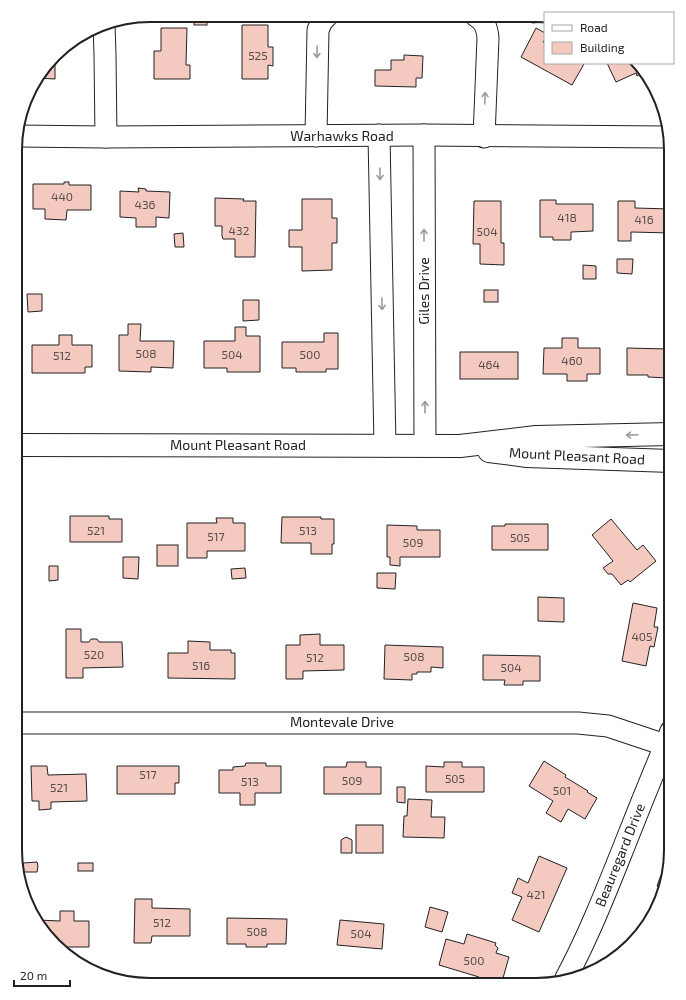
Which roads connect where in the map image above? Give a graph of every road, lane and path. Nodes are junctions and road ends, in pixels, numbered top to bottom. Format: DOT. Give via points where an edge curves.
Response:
graph roads {
  1 [pos="322,22"];
  2 [pos="483,22"];
  3 [pos="104,31"];
  4 [pos="424,135"];
  5 [pos="23,136"];
  6 [pos="316,136"];
  7 [pos="379,136"];
  8 [pos="484,136"];
  9 [pos="106,137"];
  10 [pos="663,137"];
  11 [pos="664,434"];
  12 [pos="22,444"];
  13 [pos="385,446"];
  14 [pos="425,446"];
  15 [pos="460,446"];
  16 [pos="664,461"];
  17 [pos="22,723"];
  18 [pos="664,737"];
  19 [pos="664,747"];
  20 [pos="568,974"];
  1 -- 6 [label="street, one-way" via="318,30"];
  8 -- 2 [label="street, one-way" via="488,38 487,28"];
  3 -- 9 [label="street"];
  4 -- 7 [label="street, Warhawks Road"];
  4 -- 8 [label="street, Warhawks Road"];
  14 -- 4 [label="street, Giles Drive, one-way"];
  5 -- 9 [label="street, Warhawks Road"];
  6 -- 7 [label="street, Warhawks Road"];
  6 -- 9 [label="street, Warhawks Road"];
  7 -- 13 [label="street, one-way"];
  8 -- 10 [label="street, Warhawks Road"];
  11 -- 15 [label="highway, Mount Pleasant Road, one-way" via="536,437"];
  12 -- 13 [label="highway, Mount Pleasant Road"];
  13 -- 14 [label="highway, Mount Pleasant Road"];
  14 -- 15 [label="highway, Mount Pleasant Road"];
  15 -- 16 [label="highway, Mount Pleasant Road" via="527,456"];
  17 -- 18 [label="street, Montevale Drive" via="578,723"];
  19 -- 20 [label="street, Beauregard Drive" via="599,909"];
}
